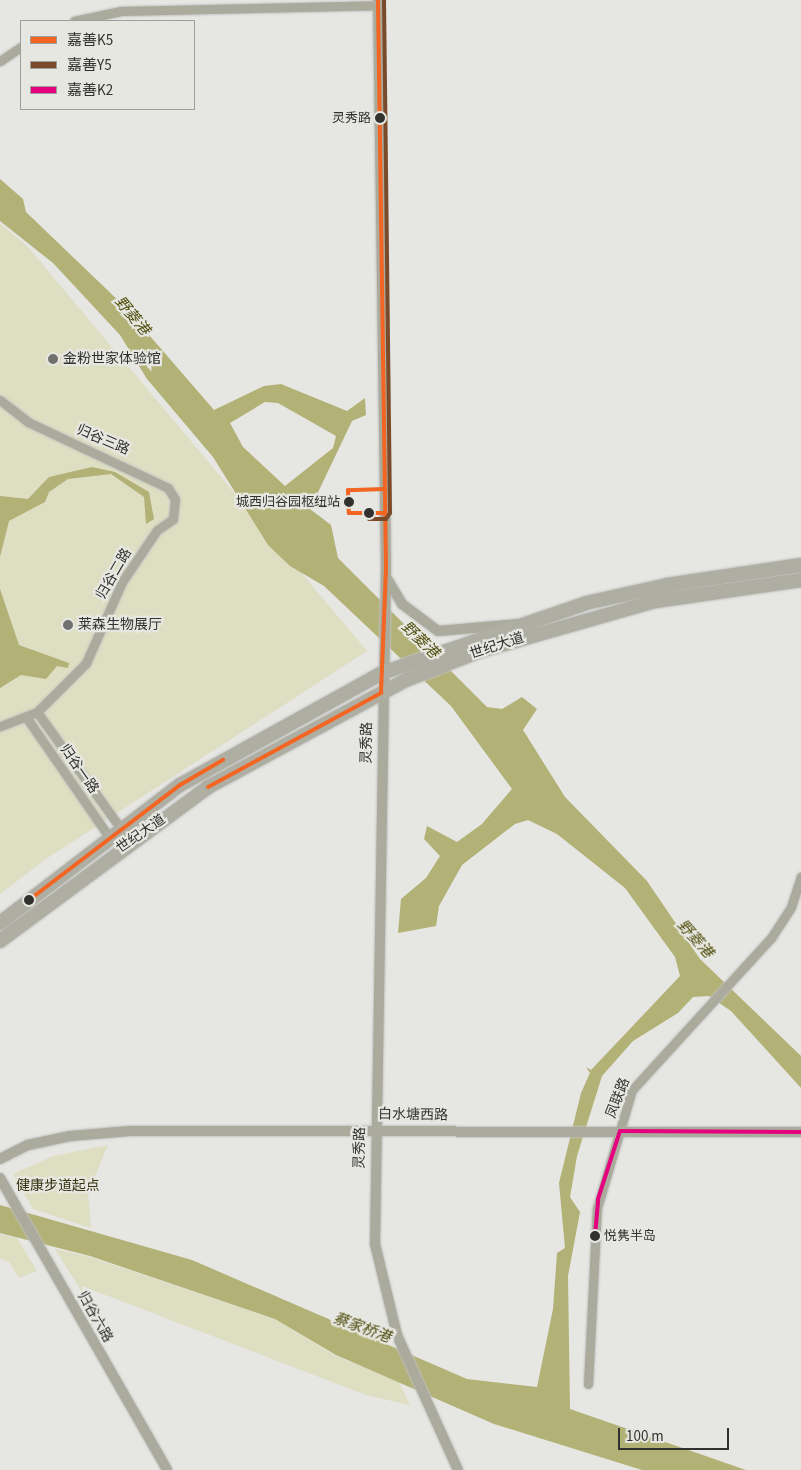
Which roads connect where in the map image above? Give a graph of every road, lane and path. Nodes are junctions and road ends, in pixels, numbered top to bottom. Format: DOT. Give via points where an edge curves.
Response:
graph roads {
  1 [pos="378,2"];
  2 [pos="79,20"];
  3 [pos="20,48"];
  4 [pos="0,61"];
  5 [pos="0,400"];
  6 [pos="173,519"];
  7 [pos="801,565"];
  8 [pos="385,576"];
  9 [pos="801,580"];
  10 [pos="524,624"];
  11 [pos="454,654"];
  12 [pos="382,673"];
  13 [pos="381,693"];
  14 [pos="37,712"];
  15 [pos="26,717"];
  16 [pos="0,726"];
  17 [pos="115,833"];
  18 [pos="801,877"];
  19 [pos="0,923"];
  20 [pos="0,941"];
  21 [pos="374,1129"];
  22 [pos="620,1131"];
  23 [pos="801,1132"];
  24 [pos="0,1159"];
  25 [pos="0,1178"];
  26 [pos="588,1384"];
  27 [pos="167,1470"];
  28 [pos="458,1470"];
  1 -- 2 [label="street" via="121,11"];
  1 -- 8 [label="street, 灵秀路"];
  3 -- 4 [label="street"];
  5 -- 6 [label="street, 归谷三路" via="28,422 168,488 175,499"];
  6 -- 14 [label="street, 归谷二路" via="157,530 122,582 86,663"];
  7 -- 10 [label="main road, 世纪大道" via="667,585"];
  8 -- 10 [label="street" via="402,604 438,631"];
  8 -- 12 [label="street, 灵秀路"];
  9 -- 11 [label="main road, 世纪大道" via="656,601"];
  10 -- 11 [label="main road, 世纪大道"];
  11 -- 12 [label="main road, 世纪大道"];
  11 -- 13 [label="main road, 世纪大道"];
  12 -- 13 [label="street, 灵秀路"];
  12 -- 17 [label="main road, 世纪大道" via="180,785"];
  13 -- 20 [label="main road, 世纪大道" via="208,787"];
  13 -- 21 [label="street, 灵秀路"];
  14 -- 15 [label="street, 归谷二路"];
  14 -- 17 [label="street, 归谷一路"];
  15 -- 16 [label="street, 归谷二路"];
  15 -- 17 [label="street, 归谷一路"];
  17 -- 19 [label="main road, 世纪大道"];
  18 -- 22 [label="street, 凤联路" via="791,907 771,938 713,1006 643,1074 632,1090"];
  21 -- 22 [label="street, 白水塘西路"];
  21 -- 24 [label="street, 白水塘西路" via="70,1136 28,1145"];
  21 -- 28 [label="street, 灵秀路" via="375,1244 382,1290 399,1340"];
  22 -- 23 [label="street, 白水塘西路"];
  22 -- 26 [label="street, 凤联路" via="597,1208"];
  25 -- 27 [label="street, 归谷六路"];
}
